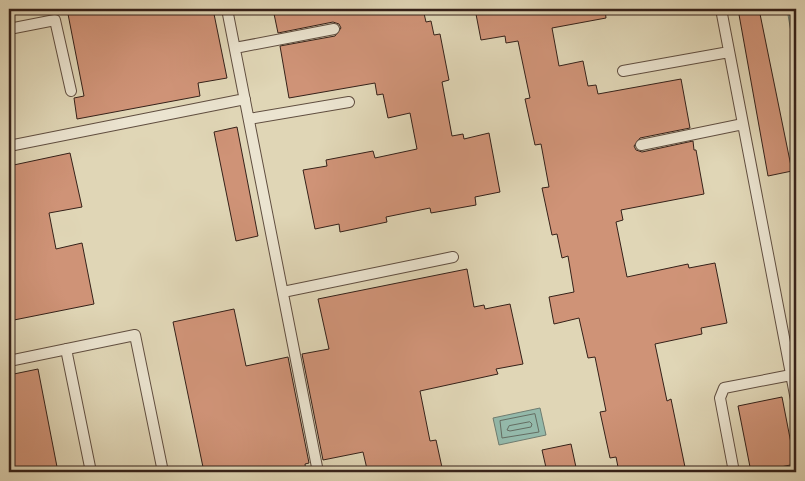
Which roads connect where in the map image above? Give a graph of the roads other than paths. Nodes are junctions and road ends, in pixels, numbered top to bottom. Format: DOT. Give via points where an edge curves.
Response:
graph roads {
  1 [pos="227,9"];
  2 [pos="721,9"];
  3 [pos="9,29"];
  4 [pos="334,29"];
  5 [pos="235,48"];
  6 [pos="729,52"];
  7 [pos="623,71"];
  8 [pos="70,91"];
  9 [pos="245,100"];
  10 [pos="348,102"];
  11 [pos="249,119"];
  12 [pos="743,124"];
  13 [pos="641,145"];
  14 [pos="9,146"];
  15 [pos="453,258"];
  16 [pos="283,292"];
  17 [pos="66,349"];
  18 [pos="9,361"];
  19 [pos="792,375"];
  20 [pos="796,400"];
  21 [pos="91,472"];
  22 [pos="163,472"];
  23 [pos="318,472"];
  24 [pos="734,472"];
  1 -- 5 [label="lane"];
  2 -- 6 [label="lane"];
  3 -- 8 [label="lane" via="55,20"];
  4 -- 5 [label="lane"];
  5 -- 9 [label="lane"];
  6 -- 7 [label="lane"];
  6 -- 12 [label="lane"];
  9 -- 11 [label="lane"];
  9 -- 14 [label="lane"];
  10 -- 11 [label="lane"];
  11 -- 16 [label="lane"];
  12 -- 13 [label="lane"];
  12 -- 19 [label="lane"];
  15 -- 16 [label="lane"];
  16 -- 23 [label="lane"];
  17 -- 18 [label="lane"];
  17 -- 21 [label="lane"];
  17 -- 22 [label="lane" via="136,335"];
  19 -- 20 [label="lane"];
  19 -- 24 [label="lane" via="724,388 720,398"];
}
